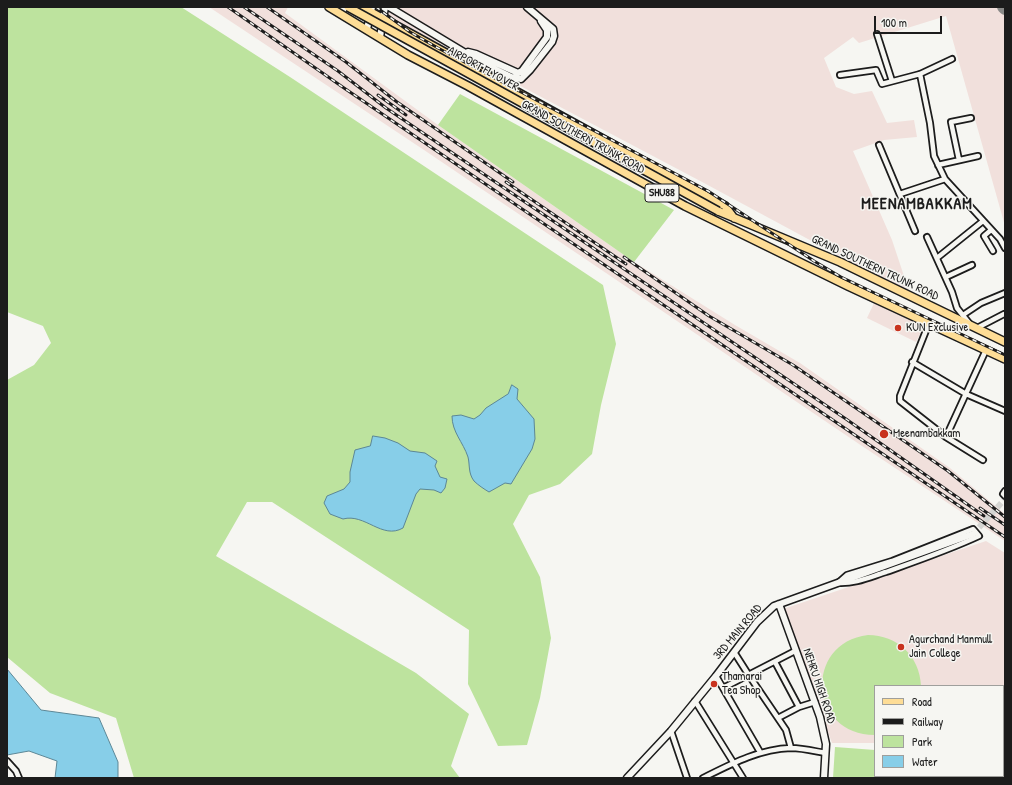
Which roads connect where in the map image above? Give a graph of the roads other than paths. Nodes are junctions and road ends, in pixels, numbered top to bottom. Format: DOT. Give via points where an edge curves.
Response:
graph roads {
  1 [pos="329,7"];
  2 [pos="348,7"];
  3 [pos="362,7"];
  4 [pos="385,7"];
  5 [pos="389,7"];
  6 [pos="522,7"];
  7 [pos="527,7"];
  8 [pos="371,9"];
  9 [pos="383,19"];
  10 [pos="367,29"];
  11 [pos="877,34"];
  12 [pos="380,37"];
  13 [pos="464,52"];
  14 [pos="952,59"];
  15 [pos="920,74"];
  16 [pos="840,75"];
  17 [pos="892,81"];
  18 [pos="971,118"];
  19 [pos="879,145"];
  20 [pos="978,156"];
  21 [pos="959,160"];
  22 [pos="938,165"];
  23 [pos="945,178"];
  24 [pos="900,194"];
  25 [pos="734,218"];
  26 [pos="983,221"];
  27 [pos="991,230"];
  28 [pos="915,231"];
  29 [pos="927,237"];
  30 [pos="1005,248"];
  31 [pos="993,251"];
  32 [pos="937,258"];
  33 [pos="972,265"];
  34 [pos="946,277"];
  35 [pos="1005,293"];
  36 [pos="1004,314"];
  37 [pos="962,315"];
  38 [pos="928,323"];
  39 [pos="974,326"];
  40 [pos="1004,341"];
  41 [pos="986,350"];
  42 [pos="1005,359"];
  43 [pos="912,362"];
  44 [pos="966,394"];
  45 [pos="1005,411"];
  46 [pos="946,437"];
  47 [pos="983,460"];
  48 [pos="1005,491"];
  49 [pos="1005,496"];
  50 [pos="973,534"];
  51 [pos="838,583"];
  52 [pos="779,604"];
  53 [pos="795,651"];
  54 [pos="734,652"];
  55 [pos="775,662"];
  56 [pos="748,674"];
  57 [pos="716,676"];
  58 [pos="723,688"];
  59 [pos="695,701"];
  60 [pos="814,702"];
  61 [pos="799,708"];
  62 [pos="778,718"];
  63 [pos="671,731"];
  64 [pos="791,748"];
  65 [pos="760,752"];
  66 [pos="825,753"];
  67 [pos="7,761"];
  68 [pos="733,763"];
  69 [pos="19,778"];
  70 [pos="627,778"];
  71 [pos="687,778"];
  72 [pos="703,778"];
  73 [pos="743,778"];
  74 [pos="824,778"];
  1 -- 10 [label="main road, GRAND SOUTHERN TRUNK ROAD / SHU88"];
  2 -- 25 [label="main road, AIRPORT FLYOVER / SHU88, bridge"];
  3 -- 8 [label="main road"];
  4 -- 9 [label="street"];
  5 -- 13 [label="street"];
  6 -- 13 [label="street" via="547,30 547,37 522,71 518,73 476,54"];
  7 -- 13 [label="street" via="553,29 554,36 552,42 521,79 511,77"];
  8 -- 9 [label="main road"];
  8 -- 10 [label="street"];
  9 -- 12 [label="street"];
  9 -- 25 [label="main road" via="725,206"];
  10 -- 12 [label="main road, GRAND SOUTHERN TRUNK ROAD / SHU88"];
  11 -- 17 [label="street"];
  12 -- 38 [label="main road, GRAND SOUTHERN TRUNK ROAD / SHU88" via="408,55 475,89 685,206"];
  14 -- 15 [label="street"];
  15 -- 17 [label="street"];
  15 -- 22 [label="street" via="934,156"];
  16 -- 17 [label="street" via="876,70 882,84"];
  18 -- 21 [label="street" via="951,122"];
  19 -- 24 [label="street"];
  20 -- 21 [label="street"];
  21 -- 22 [label="street"];
  22 -- 23 [label="street"];
  23 -- 24 [label="street"];
  23 -- 26 [label="street"];
  24 -- 28 [label="street"];
  25 -- 39 [label="main road, GRAND SOUTHERN TRUNK ROAD / SHU88" via="840,262"];
  26 -- 27 [label="street"];
  26 -- 32 [label="street"];
  27 -- 30 [label="street"];
  27 -- 31 [label="street" via="984,236"];
  29 -- 32 [label="street"];
  32 -- 34 [label="street"];
  33 -- 34 [label="street"];
  34 -- 37 [label="street"];
  35 -- 37 [label="street" via="981,303"];
  36 -- 39 [label="street"];
  37 -- 39 [label="street"];
  38 -- 41 [label="main road, GRAND SOUTHERN TRUNK ROAD / SHU88"];
  38 -- 43 [label="street"];
  39 -- 40 [label="main road, GRAND SOUTHERN TRUNK ROAD / SHU88"];
  41 -- 42 [label="main road, GRAND SOUTHERN TRUNK ROAD / SHU88"];
  41 -- 44 [label="street"];
  43 -- 44 [label="street"];
  43 -- 46 [label="street" via="900,401"];
  44 -- 45 [label="street"];
  44 -- 46 [label="street"];
  46 -- 47 [label="street"];
  48 -- 49 [label="street"];
  50 -- 51 [label="street, 3RD MAIN ROAD"];
  51 -- 51 [label="street" via="847,575 892,561 973,529 979,536 882,573 849,584"];
  51 -- 52 [label="street, 3RD MAIN ROAD"];
  52 -- 53 [label="street, NEHRU HIGH ROAD"];
  52 -- 54 [label="street, 3RD MAIN ROAD" via="766,612"];
  53 -- 55 [label="street"];
  53 -- 60 [label="street, NEHRU HIGH ROAD"];
  54 -- 56 [label="street"];
  54 -- 57 [label="street, 3RD MAIN ROAD"];
  55 -- 56 [label="street"];
  55 -- 61 [label="street"];
  56 -- 58 [label="street"];
  56 -- 62 [label="street"];
  57 -- 58 [label="street"];
  57 -- 59 [label="street, 3RD MAIN ROAD"];
  58 -- 65 [label="street"];
  59 -- 63 [label="street, 3RD MAIN ROAD"];
  59 -- 68 [label="street"];
  60 -- 61 [label="street"];
  60 -- 66 [label="street, NEHRU HIGH ROAD" via="824,731"];
  61 -- 62 [label="street"];
  62 -- 64 [label="street" via="788,735"];
  63 -- 70 [label="street, 3RD MAIN ROAD"];
  63 -- 71 [label="street"];
  64 -- 65 [label="street"];
  64 -- 66 [label="street"];
  65 -- 68 [label="street"];
  66 -- 74 [label="street, NEHRU HIGH ROAD"];
  67 -- 69 [label="street"];
  68 -- 72 [label="street"];
  68 -- 73 [label="street"];
}
